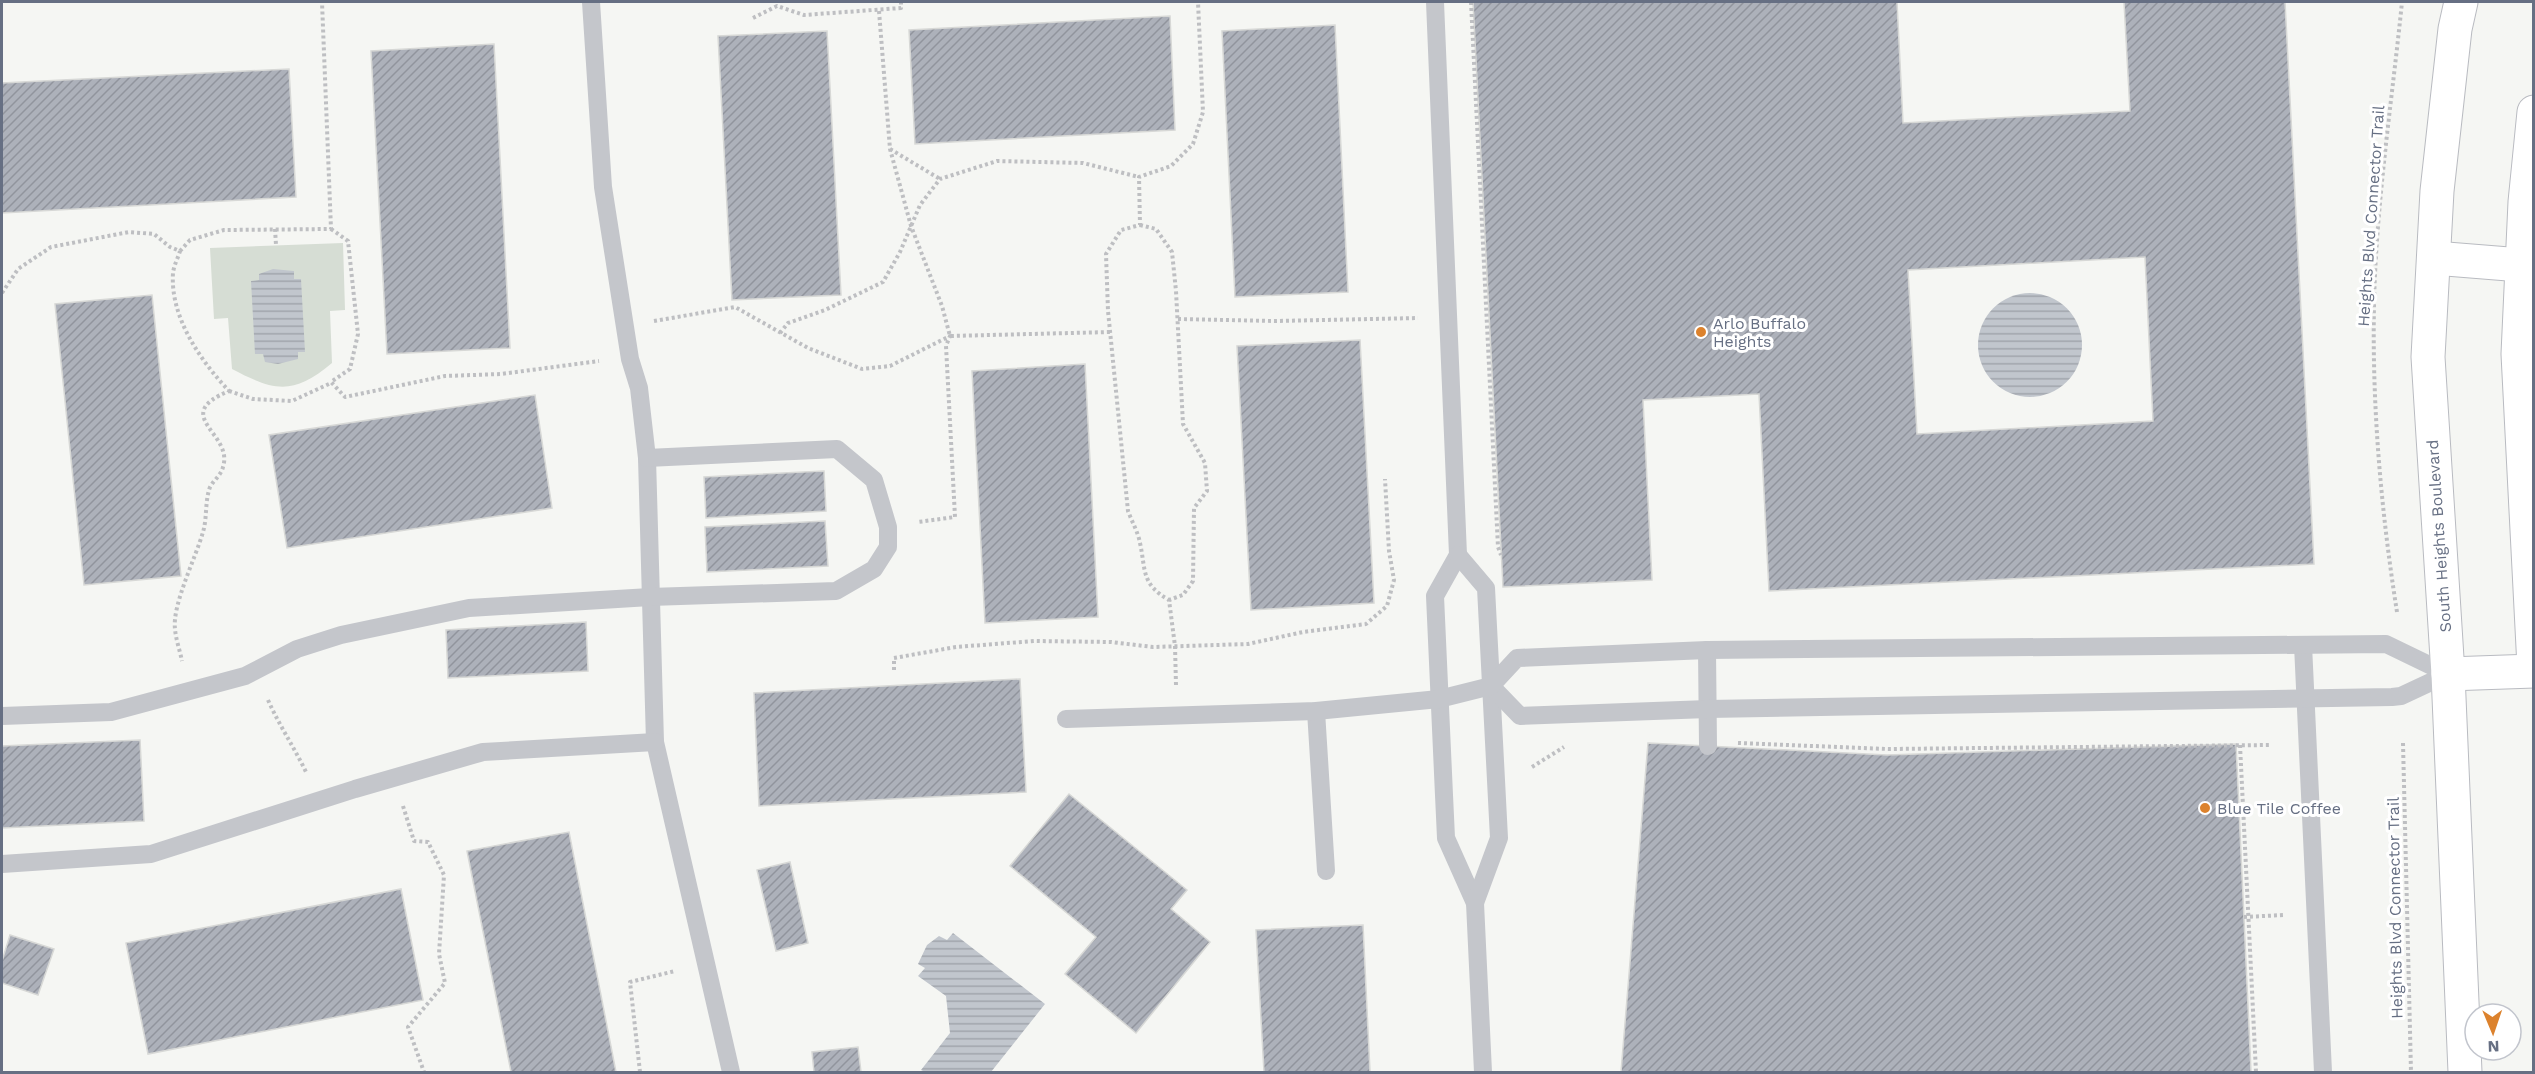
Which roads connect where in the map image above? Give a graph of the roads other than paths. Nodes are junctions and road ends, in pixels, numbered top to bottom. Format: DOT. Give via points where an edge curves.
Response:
graph roads {
  1 [pos="591,2"];
  2 [pos="1435,2"];
  3 [pos="2461,2"];
  4 [pos="2533,114"];
  5 [pos="2434,258"];
  6 [pos="2521,265"];
  7 [pos="647,458"];
  8 [pos="1458,555"];
  9 [pos="650,597"];
  10 [pos="2303,645"];
  11 [pos="1707,650"];
  12 [pos="2534,669"];
  13 [pos="2448,674"];
  14 [pos="1491,686"];
  15 [pos="1439,699"];
  16 [pos="2305,699"];
  17 [pos="1708,709"];
  18 [pos="1316,711"];
  19 [pos="2,716"];
  20 [pos="1066,718"];
  21 [pos="655,742"];
  22 [pos="1708,746"];
  23 [pos="2,864"];
  24 [pos="1326,871"];
  25 [pos="1475,903"];
  26 [pos="730,1072"];
  27 [pos="1483,1072"];
  28 [pos="2323,1072"];
  29 [pos="2465,1072"];
  1 -- 7 [label="lane" via="603,187 630,359 639,388"];
  2 -- 8 [label="lane"];
  3 -- 5 [label="main road, South Heights Boulevard" via="2438,180"];
  4 -- 6 [label="main road"];
  5 -- 6 [label="main road"];
  5 -- 13 [label="main road, South Heights Boulevard" via="2428,357"];
  6 -- 12 [label="main road" via="2518,354"];
  7 -- 9 [label="lane"];
  7 -- 9 [label="lane" via="837,449 874,480 888,527 888,547 874,569 836,591"];
  8 -- 14 [label="lane" via="1486,588"];
  8 -- 15 [label="lane" via="1435,596"];
  9 -- 19 [label="lane" via="469,608 341,635 297,649 244,676 111,712"];
  9 -- 21 [label="lane"];
  10 -- 11 [label="lane"];
  10 -- 13 [label="lane" via="2386,644"];
  10 -- 16 [label="lane"];
  11 -- 14 [label="lane" via="1517,658"];
  11 -- 17 [label="lane"];
  12 -- 13 [label="main road"];
  13 -- 16 [label="lane" via="2392,697"];
  13 -- 29 [label="main road, South Heights Boulevard"];
  14 -- 15 [label="lane"];
  14 -- 17 [label="lane" via="1520,716"];
  14 -- 25 [label="lane" via="1499,838"];
  15 -- 18 [label="lane"];
  15 -- 25 [label="lane" via="1446,838"];
  16 -- 17 [label="lane"];
  16 -- 28 [label="lane"];
  17 -- 22 [label="lane"];
  18 -- 20 [label="lane"];
  18 -- 24 [label="lane"];
  21 -- 23 [label="lane" via="483,752 151,854"];
  21 -- 26 [label="lane"];
  25 -- 27 [label="lane"];
}
